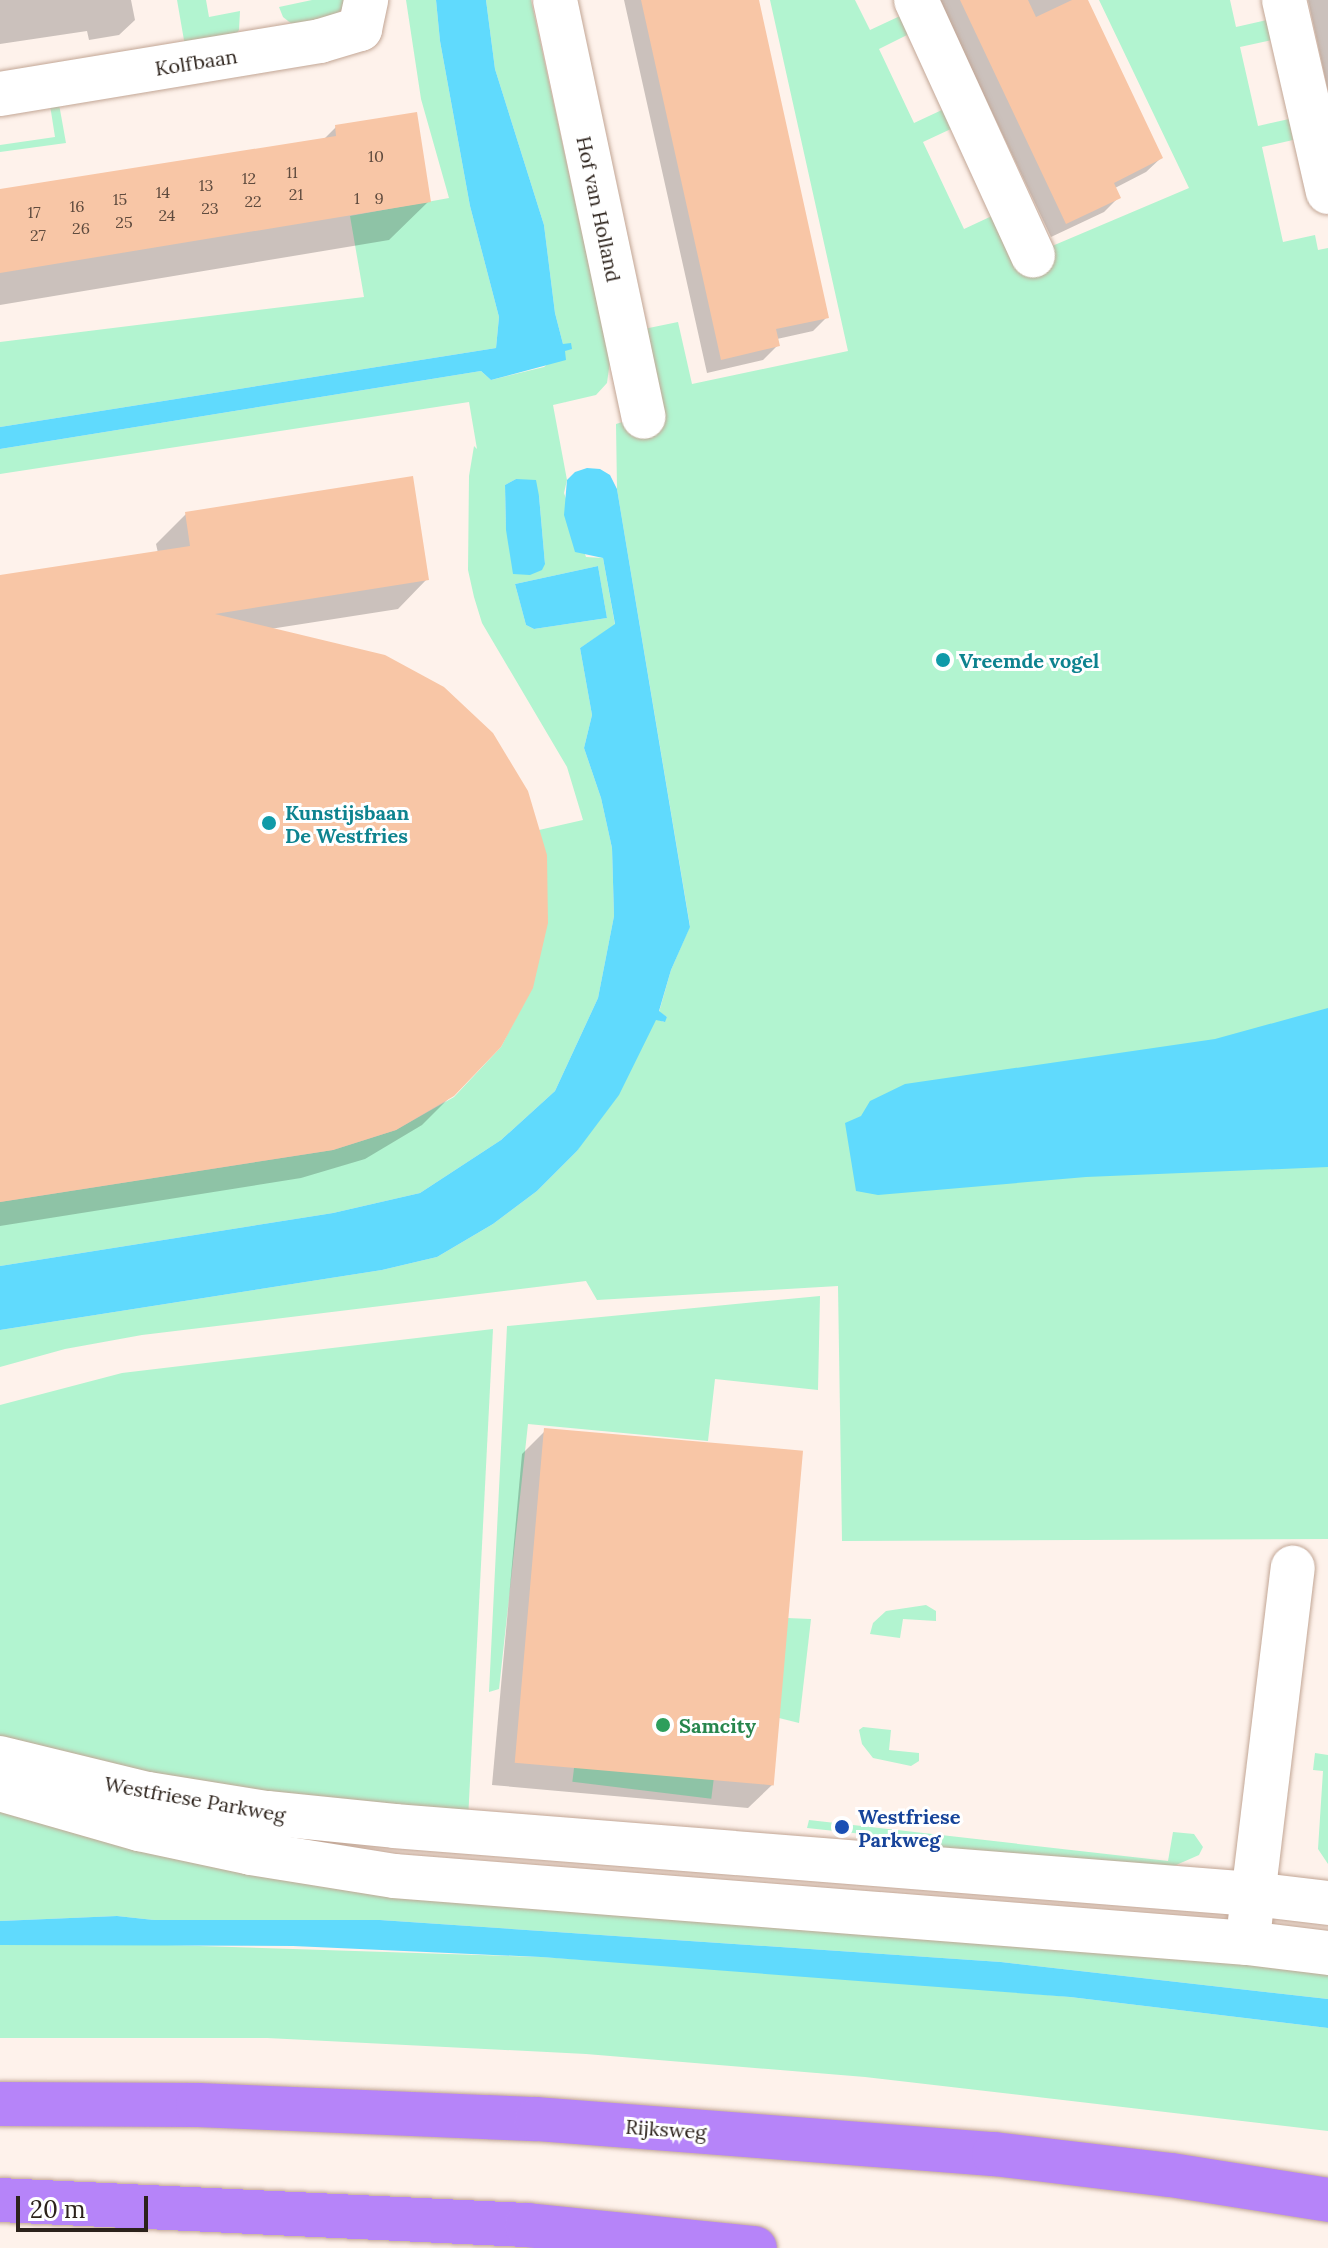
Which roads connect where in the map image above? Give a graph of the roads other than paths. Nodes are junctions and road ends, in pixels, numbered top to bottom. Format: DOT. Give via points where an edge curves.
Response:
graph roads {
  1 [pos="366,0"];
  2 [pos="555,0"];
  3 [pos="916,0"];
  4 [pos="1284,0"];
  5 [pos="0,94"];
  6 [pos="1328,192"];
  7 [pos="1033,256"];
  8 [pos="644,417"];
  9 [pos="1293,1568"];
  10 [pos="0,1758"];
  11 [pos="0,1789"];
  12 [pos="1253,1894"];
  13 [pos="1328,1903"];
  14 [pos="1247,1943"];
  15 [pos="1328,1953"];
  16 [pos="0,2104"];
  17 [pos="0,2200"];
  18 [pos="1328,2200"];
  19 [pos="755,2248"];
  1 -- 5 [label="street, Kolfbaan" via="360,29 320,41"];
  2 -- 8 [label="street, Hof van Holland"];
  3 -- 7 [label="street"];
  4 -- 6 [label="street"];
  9 -- 12 [label="street"];
  10 -- 12 [label="street, Westfriese Parkweg" via="148,1794 378,1825"];
  11 -- 14 [label="street, Westfriese Parkweg" via="139,1829 394,1876"];
  12 -- 13 [label="street, Westfriese Parkweg"];
  12 -- 14 [label="street"];
  14 -- 15 [label="street, Westfriese Parkweg"];
  16 -- 18 [label="highway, Rijksweg" via="198,2105 537,2119 994,2154"];
  17 -- 19 [label="highway" via="527,2225"];
}
